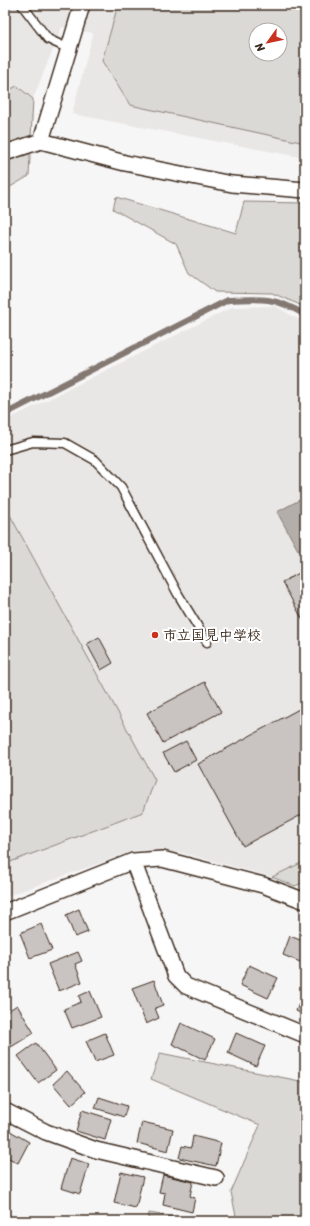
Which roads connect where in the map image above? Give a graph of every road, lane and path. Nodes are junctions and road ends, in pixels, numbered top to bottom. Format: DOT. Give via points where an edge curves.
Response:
graph roads {
  1 [pos="22,5"];
  2 [pos="82,5"];
  3 [pos="69,49"];
  4 [pos="41,141"];
  5 [pos="5,153"];
  6 [pos="305,190"];
  7 [pos="5,450"];
  8 [pos="207,642"];
  9 [pos="133,861"];
  10 [pos="305,901"];
  11 [pos="5,912"];
  12 [pos="305,1035"];
  13 [pos="5,1111"];
  14 [pos="216,1178"];
  1 -- 3 [label="lane" via="48,39"];
  2 -- 3 [label="street"];
  3 -- 4 [label="street"];
  4 -- 5 [label="street"];
  4 -- 6 [label="street" via="125,163 232,184"];
  7 -- 8 [label="lane" via="33,442 65,443 95,460 121,487 178,594"];
  9 -- 10 [label="street" via="162,859 263,885"];
  9 -- 11 [label="street"];
  9 -- 12 [label="street" via="176,976 186,986"];
  13 -- 14 [label="street" via="46,1132 96,1150"];
}
